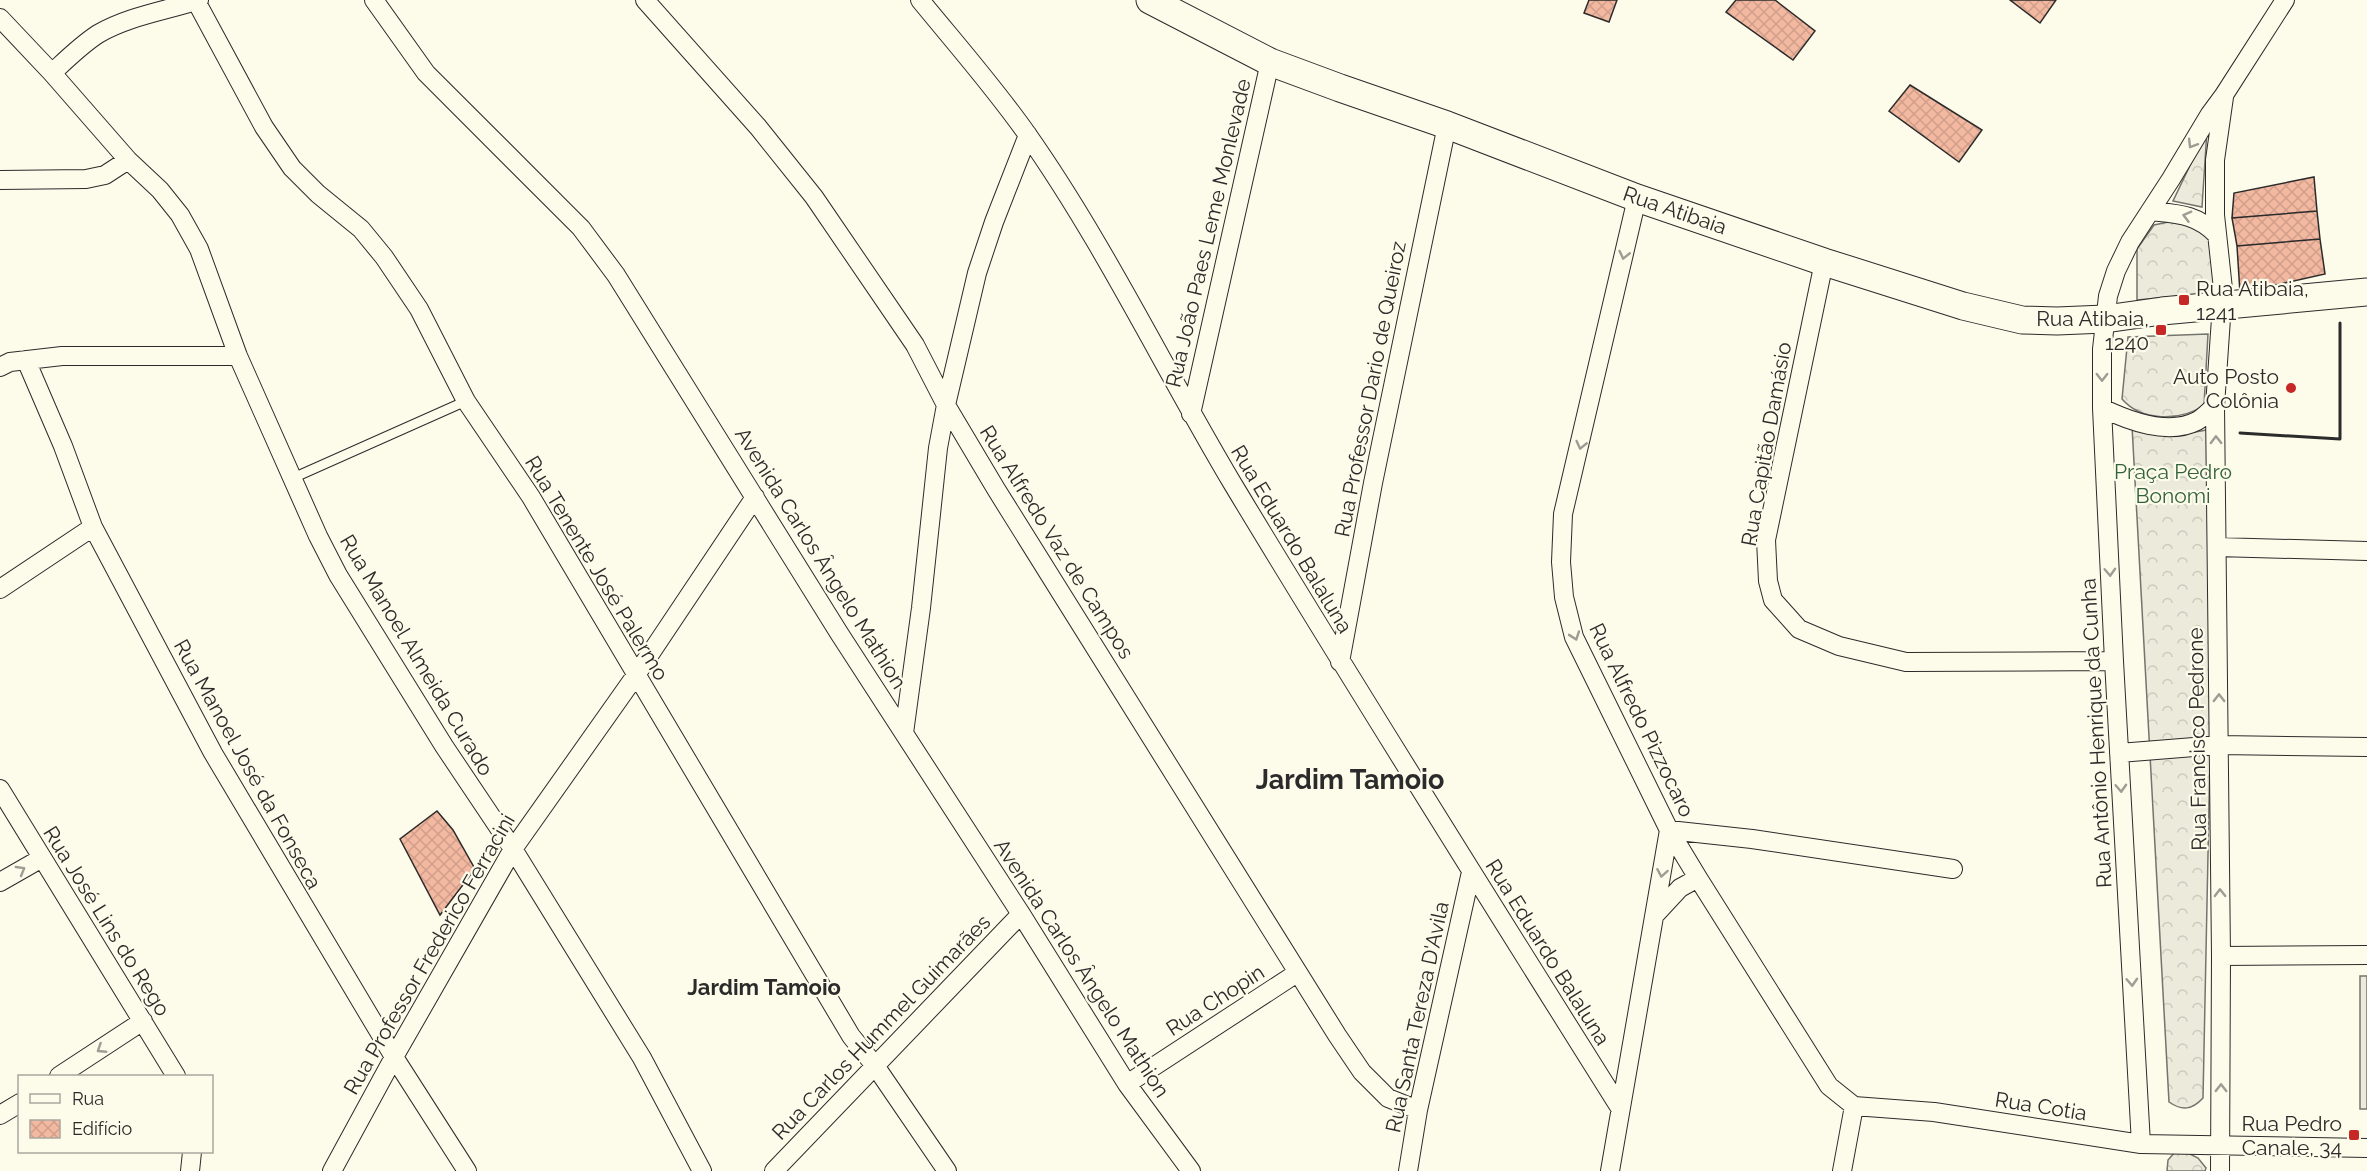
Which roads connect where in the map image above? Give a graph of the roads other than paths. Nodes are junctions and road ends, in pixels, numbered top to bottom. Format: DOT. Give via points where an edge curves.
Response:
graph roads {
  1 [pos="374,0"];
  2 [pos="645,0"];
  3 [pos="920,0"];
  4 [pos="1150,0"];
  5 [pos="2285,0"];
  6 [pos="198,1"];
  7 [pos="0,18"];
  8 [pos="1270,62"];
  9 [pos="52,73"];
  10 [pos="2224,95"];
  11 [pos="1447,125"];
  12 [pos="1028,135"];
  13 [pos="128,160"];
  14 [pos="0,180"];
  15 [pos="1637,198"];
  16 [pos="2150,211"];
  17 [pos="2217,235"];
  18 [pos="1824,262"];
  19 [pos="2367,292"];
  20 [pos="2223,306"];
  21 [pos="2105,319"];
  22 [pos="238,356"];
  23 [pos="26,360"];
  24 [pos="0,366"];
  25 [pos="466,400"];
  26 [pos="946,405"];
  27 [pos="2215,406"];
  28 [pos="2102,408"];
  29 [pos="1191,414"];
  30 [pos="293,478"];
  31 [pos="755,496"];
  32 [pos="93,527"];
  33 [pos="2217,547"];
  34 [pos="2367,551"];
  35 [pos="0,589"];
  36 [pos="2114,661"];
  37 [pos="1340,662"];
  38 [pos="636,675"];
  39 [pos="904,734"];
  40 [pos="2219,745"];
  41 [pos="2367,747"];
  42 [pos="2119,753"];
  43 [pos="0,789"];
  44 [pos="1670,830"];
  45 [pos="513,849"];
  46 [pos="42,858"];
  47 [pos="1953,870"];
  48 [pos="1472,872"];
  49 [pos="1698,878"];
  50 [pos="0,882"];
  51 [pos="1021,914"];
  52 [pos="1654,916"];
  53 [pos="2367,955"];
  54 [pos="2221,956"];
  55 [pos="1297,973"];
  56 [pos="143,1022"];
  57 [pos="394,1057"];
  58 [pos="876,1067"];
  59 [pos="62,1075"];
  60 [pos="176,1075"];
  61 [pos="1127,1084"];
  62 [pos="18,1104"];
  63 [pos="1854,1106"];
  64 [pos="1620,1108"];
  65 [pos="1418,1110"];
  66 [pos="0,1115"];
  67 [pos="2141,1144"];
  68 [pos="2221,1147"];
  69 [pos="2367,1148"];
  70 [pos="192,1153"];
  71 [pos="189,1171"];
  72 [pos="332,1171"];
  73 [pos="468,1171"];
  74 [pos="702,1171"];
  75 [pos="774,1171"];
  76 [pos="947,1171"];
  77 [pos="1191,1171"];
  78 [pos="1408,1171"];
  79 [pos="1610,1171"];
  80 [pos="1842,1171"];
  81 [pos="2220,1171"];
  1 -- 31 [label="street, Avenida Carlos Ângelo Mathion" via="426,73 580,228 616,275"];
  2 -- 26 [label="street, Rua Alfredo Vaz de Campos" via="758,127 814,197 915,345"];
  3 -- 12 [label="street, Rua Eduardo Balaluna"];
  4 -- 8 [label="main road, Rua Atibaia"];
  5 -- 10 [label="street, Rua Antônio Henrique da Cunha"];
  6 -- 9 [label="street" via="111,27 78,48"];
  6 -- 25 [label="street, Rua Tenente José Palermo" via="264,127 292,168 361,230 384,257 419,309"];
  7 -- 9 [label="street, Rua Manoel Almeida Curado"];
  8 -- 11 [label="main road, Rua Atibaia"];
  8 -- 29 [label="street, Rua João Paes Leme Monlevade"];
  9 -- 13 [label="street, Rua Manoel Almeida Curado"];
  10 -- 16 [label="street, Rua Antônio Henrique da Cunha, one-way"];
  10 -- 17 [label="street, Rua Francisco Pedrone" via="2215,160"];
  11 -- 15 [label="main road, Rua Atibaia"];
  11 -- 37 [label="street, Rua Professor Dario de Queiroz"];
  12 -- 26 [label="street" via="977,273"];
  12 -- 29 [label="street, Rua Eduardo Balaluna" via="1092,236"];
  13 -- 14 [label="street" via="105,175 86,179"];
  13 -- 22 [label="street, Rua Manoel Almeida Curado" via="180,215 199,249"];
  15 -- 18 [label="main road, Rua Atibaia"];
  15 -- 44 [label="street, Rua Alfredo Pizzocaro, one-way" via="1563,514 1561,562 1564,597 1574,637"];
  17 -- 16 [label="street, one-way" via="2193,218"];
  16 -- 21 [label="street, Rua Antônio Henrique da Cunha" via="2116,271"];
  17 -- 20 [label="street, Rua Francisco Pedrone"];
  18 -- 21 [label="main road, Rua Atibaia" via="1963,306 2022,320"];
  18 -- 36 [label="street, Rua Capitão Damásio" via="1766,540 1773,600 1799,629 1839,646 1906,662"];
  19 -- 20 [label="main road, Rua Atibaia"];
  20 -- 21 [label="main road, Rua Atibaia"];
  20 -- 27 [label="street, Rua Francisco Pedrone"];
  21 -- 28 [label="street, Rua Antônio Henrique da Cunha, one-way"];
  22 -- 23 [label="street" via="62,356"];
  22 -- 30 [label="street, Rua Manoel Almeida Curado"];
  23 -- 24 [label="street"];
  23 -- 32 [label="street, Rua Manoel José da Fonseca"];
  25 -- 30 [label="lane"];
  25 -- 38 [label="street, Rua Tenente José Palermo" via="531,497"];
  26 -- 39 [label="street"];
  26 -- 55 [label="street, Rua Alfredo Vaz de Campos"];
  27 -- 28 [label="street" via="2198,420 2165,427"];
  33 -- 27 [label="street, Rua Francisco Pedrone, one-way"];
  28 -- 36 [label="street, Rua Antônio Henrique da Cunha, one-way"];
  29 -- 37 [label="street, Rua Eduardo Balaluna"];
  30 -- 45 [label="street, Rua Manoel Almeida Curado" via="318,536 365,621"];
  31 -- 38 [label="street, Rua Professor Frederico Ferracini"];
  31 -- 39 [label="street, Avenida Carlos Ângelo Mathion"];
  32 -- 35 [label="street"];
  32 -- 57 [label="street, Rua Manoel José da Fonseca" via="213,753"];
  33 -- 34 [label="street"];
  40 -- 33 [label="street, Rua Francisco Pedrone, one-way"];
  36 -- 42 [label="street, Rua Antônio Henrique da Cunha"];
  37 -- 48 [label="street, Rua Eduardo Balaluna"];
  38 -- 45 [label="street, Rua Professor Frederico Ferracini"];
  38 -- 58 [label="street, Rua Tenente José Palermo" via="851,1036"];
  39 -- 51 [label="street, Avenida Carlos Ângelo Mathion"];
  40 -- 41 [label="street"];
  40 -- 42 [label="street"];
  54 -- 40 [label="street, Rua Francisco Pedrone, one-way"];
  42 -- 67 [label="street, Rua Antônio Henrique da Cunha, one-way"];
  43 -- 46 [label="street, Rua José Lins do Rego"];
  44 -- 47 [label="street"];
  44 -- 49 [label="street, Rua Alfredo Pizzocaro"];
  44 -- 52 [label="street, one-way"];
  45 -- 57 [label="street, Rua Professor Frederico Ferracini"];
  45 -- 74 [label="street, Rua Manoel Almeida Curado" via="642,1058"];
  50 -- 46 [label="street, one-way"];
  46 -- 56 [label="street, Rua José Lins do Rego"];
  48 -- 64 [label="street, Rua Eduardo Balaluna"];
  48 -- 65 [label="street, Rua Santa Tereza D'Avila"];
  49 -- 52 [label="street" via="1680,888"];
  49 -- 63 [label="street, Rua Alfredo Pizzocaro" via="1829,1086"];
  51 -- 58 [label="street, Rua Carlos Hummel Guimarães"];
  51 -- 61 [label="street, Avenida Carlos Ângelo Mathion"];
  52 -- 64 [label="street"];
  53 -- 54 [label="street"];
  68 -- 54 [label="street, Rua Francisco Pedrone, one-way"];
  55 -- 61 [label="street, Rua Chopin"];
  55 -- 65 [label="street, Rua Alfredo Vaz de Campos" via="1362,1072 1388,1098"];
  56 -- 59 [label="street, one-way"];
  56 -- 60 [label="street, Rua José Lins do Rego"];
  57 -- 72 [label="street, Rua Professor Frederico Ferracini"];
  57 -- 73 [label="street, Rua Manoel José da Fonseca"];
  58 -- 75 [label="street, Rua Carlos Hummel Guimarães"];
  58 -- 76 [label="street, Rua Tenente José Palermo"];
  61 -- 77 [label="street, Avenida Carlos Ângelo Mathion"];
  62 -- 66 [label="street"];
  63 -- 67 [label="street, Rua Cotia" via="1934,1112"];
  63 -- 80 [label="street"];
  64 -- 79 [label="street"];
  65 -- 78 [label="street, Rua Santa Tereza D'Avila"];
  67 -- 68 [label="street, Rua Cotia"];
  68 -- 69 [label="street, Rua Cotia"];
  68 -- 81 [label="street, Rua Francisco Pedrone"];
  70 -- 71 [label="street"];
}
